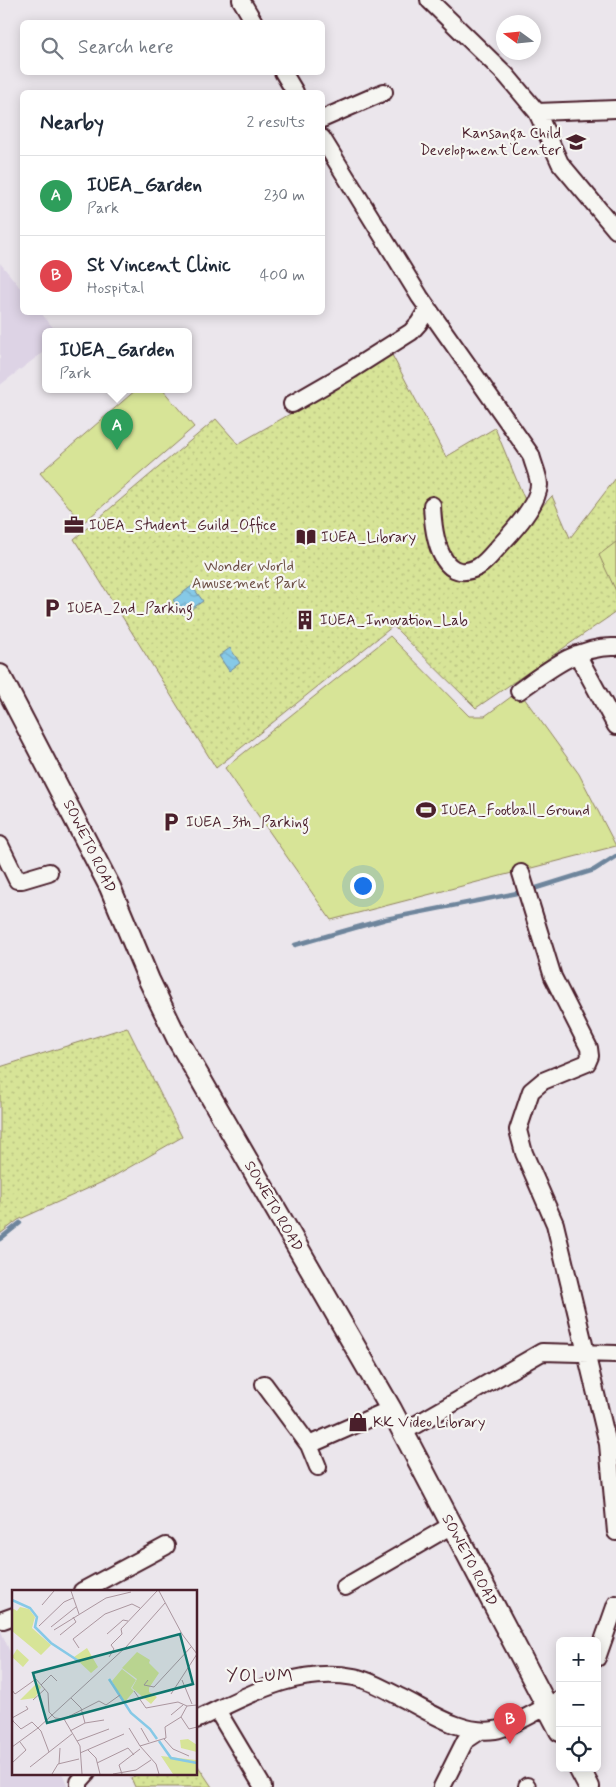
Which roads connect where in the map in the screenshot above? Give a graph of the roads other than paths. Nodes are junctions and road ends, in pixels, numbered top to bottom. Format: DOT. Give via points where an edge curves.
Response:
graph roads {
  1 [pos="240,0"];
  2 [pos="428,0"];
  3 [pos="253,20"];
  4 [pos="284,75"];
  5 [pos="294,90"];
  6 [pos="384,92"];
  7 [pos="616,109"];
  8 [pos="537,112"];
  9 [pos="325,118"];
  10 [pos="325,143"];
  11 [pos="616,230"];
  12 [pos="428,308"];
  13 [pos="292,404"];
  14 [pos="432,505"];
  15 [pos="616,647"];
  16 [pos="577,654"];
  17 [pos="0,675"];
  18 [pos="519,691"];
  19 [pos="616,726"];
  20 [pos="0,845"];
  21 [pos="49,872"];
  22 [pos="520,873"];
  23 [pos="616,1354"];
  24 [pos="586,1355"];
  25 [pos="264,1384"];
  26 [pos="391,1409"];
  27 [pos="403,1432"];
  28 [pos="309,1445"];
  29 [pos="318,1467"];
  30 [pos="452,1525"];
  31 [pos="616,1532"];
  32 [pos="166,1546"];
  33 [pos="344,1587"];
  34 [pos="81,1590"];
  35 [pos="616,1604"];
  36 [pos="601,1647"];
  37 [pos="553,1703"];
  38 [pos="217,1710"];
  39 [pos="198,1719"];
  40 [pos="559,1727"];
  41 [pos="480,1731"];
  42 [pos="581,1772"];
  43 [pos="86,1774"];
  44 [pos="79,1787"];
  45 [pos="263,1787"];
  46 [pos="442,1787"];
  47 [pos="589,1787"];
  1 -- 3 [label="street"];
  2 -- 8 [label="street" via="506,75"];
  4 -- 5 [label="street"];
  6 -- 9 [label="street"];
  7 -- 8 [label="street"];
  8 -- 11 [label="street" via="560,163"];
  10 -- 12 [label="street"];
  12 -- 13 [label="street" via="411,332"];
  12 -- 14 [label="street" via="531,455 539,485 529,510 512,532 480,566 463,572 454,569 441,555 434,536"];
  15 -- 16 [label="street" via="599,646"];
  16 -- 18 [label="street"];
  16 -- 19 [label="street"];
  17 -- 26 [label="street, SOWETO ROAD" via="110,887 178,1040"];
  20 -- 21 [label="street" via="16,880"];
  22 -- 24 [label="street" via="553,977 589,1048 587,1063 543,1081 531,1091 518,1130 524,1153 555,1224"];
  23 -- 24 [label="street"];
  24 -- 27 [label="street" via="542,1352"];
  24 -- 31 [label="street" via="608,1444"];
  25 -- 28 [label="street"];
  26 -- 27 [label="street, SOWETO ROAD"];
  26 -- 28 [label="street"];
  27 -- 30 [label="street, SOWETO ROAD"];
  28 -- 29 [label="street"];
  30 -- 33 [label="street"];
  30 -- 37 [label="street, SOWETO ROAD"];
  32 -- 34 [label="street"];
  35 -- 36 [label="street"];
  37 -- 40 [label="street, SOWETO ROAD"];
  37 -- 41 [label="street" via="496,1730"];
  38 -- 39 [label="street"];
  38 -- 41 [label="street" via="271,1684 319,1675 348,1677 377,1686 462,1728"];
  38 -- 45 [label="street"];
  41 -- 46 [label="street" via="465,1742"];
  42 -- 47 [label="street"];
  43 -- 44 [label="street"];
}
